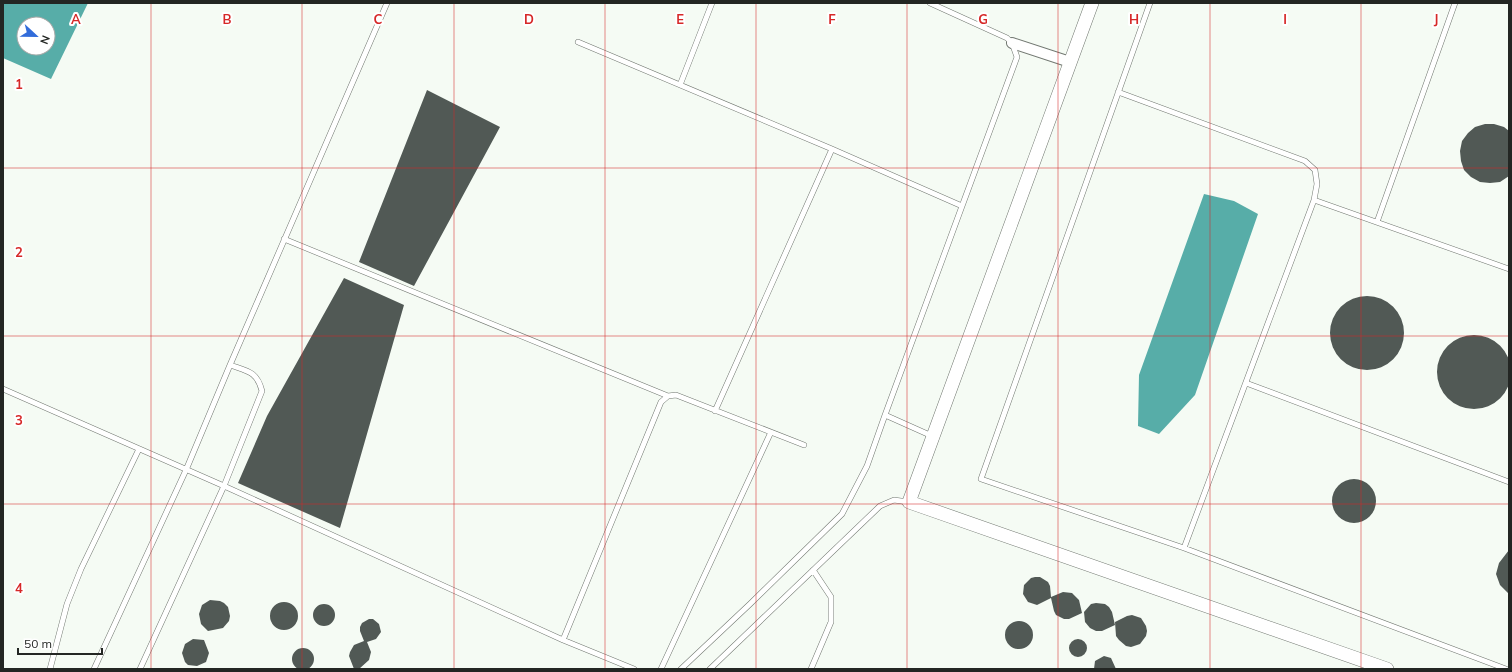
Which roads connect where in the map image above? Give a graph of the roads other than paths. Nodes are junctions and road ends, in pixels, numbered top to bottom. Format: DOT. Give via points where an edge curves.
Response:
graph roads {
  1 [pos="387,3"];
  2 [pos="712,3"];
  3 [pos="930,3"];
  4 [pos="1092,3"];
  5 [pos="1150,3"];
  6 [pos="1454,3"];
  7 [pos="578,42"];
  8 [pos="1012,43"];
  9 [pos="1070,62"];
  10 [pos="680,85"];
  11 [pos="1118,92"];
  12 [pos="832,149"];
  13 [pos="1314,200"];
  14 [pos="962,206"];
  15 [pos="1377,222"];
  16 [pos="284,239"];
  17 [pos="1509,269"];
  18 [pos="230,365"];
  19 [pos="1246,383"];
  20 [pos="3,389"];
  21 [pos="668,396"];
  22 [pos="714,411"];
  23 [pos="885,415"];
  24 [pos="771,432"];
  25 [pos="932,436"];
  26 [pos="804,445"];
  27 [pos="139,449"];
  28 [pos="186,470"];
  29 [pos="1509,482"];
  30 [pos="224,486"];
  31 [pos="909,502"];
  32 [pos="1184,548"];
  33 [pos="813,570"];
  34 [pos="563,640"];
  35 [pos="50,669"];
  36 [pos="94,669"];
  37 [pos="140,669"];
  38 [pos="634,669"];
  39 [pos="661,669"];
  40 [pos="681,669"];
  41 [pos="710,669"];
  42 [pos="811,669"];
  43 [pos="1387,669"];
  44 [pos="1506,669"];
  1 -- 16 [label="lane"];
  2 -- 10 [label="lane"];
  3 -- 8 [label="lane" via="1007,38"];
  4 -- 9 [label="street"];
  5 -- 11 [label="lane"];
  6 -- 15 [label="lane"];
  7 -- 10 [label="lane"];
  8 -- 9 [label="street"];
  8 -- 14 [label="lane" via="1017,57 1015,65"];
  9 -- 25 [label="street"];
  10 -- 12 [label="lane"];
  11 -- 13 [label="lane" via="1305,161 1315,170 1317,184"];
  11 -- 32 [label="lane" via="981,479"];
  12 -- 14 [label="lane"];
  12 -- 22 [label="lane"];
  13 -- 15 [label="lane"];
  13 -- 19 [label="lane"];
  14 -- 23 [label="lane"];
  15 -- 17 [label="lane"];
  16 -- 18 [label="lane"];
  16 -- 21 [label="lane"];
  18 -- 28 [label="lane"];
  18 -- 30 [label="lane" via="254,374 260,382 262,391"];
  19 -- 29 [label="lane"];
  19 -- 32 [label="lane"];
  20 -- 27 [label="lane"];
  21 -- 22 [label="lane" via="676,395"];
  21 -- 34 [label="lane" via="661,402"];
  22 -- 24 [label="lane"];
  23 -- 25 [label="lane"];
  23 -- 40 [label="lane" via="867,466 842,514"];
  24 -- 26 [label="lane"];
  24 -- 39 [label="lane"];
  25 -- 31 [label="street"];
  27 -- 28 [label="lane"];
  27 -- 35 [label="lane" via="81,569 67,604"];
  28 -- 30 [label="lane"];
  28 -- 36 [label="lane"];
  30 -- 34 [label="lane"];
  30 -- 37 [label="lane"];
  31 -- 33 [label="lane" via="894,500 880,506"];
  31 -- 43 [label="street"];
  32 -- 44 [label="lane"];
  33 -- 41 [label="lane"];
  33 -- 42 [label="lane" via="831,597 831,622"];
  34 -- 38 [label="lane"];
}
